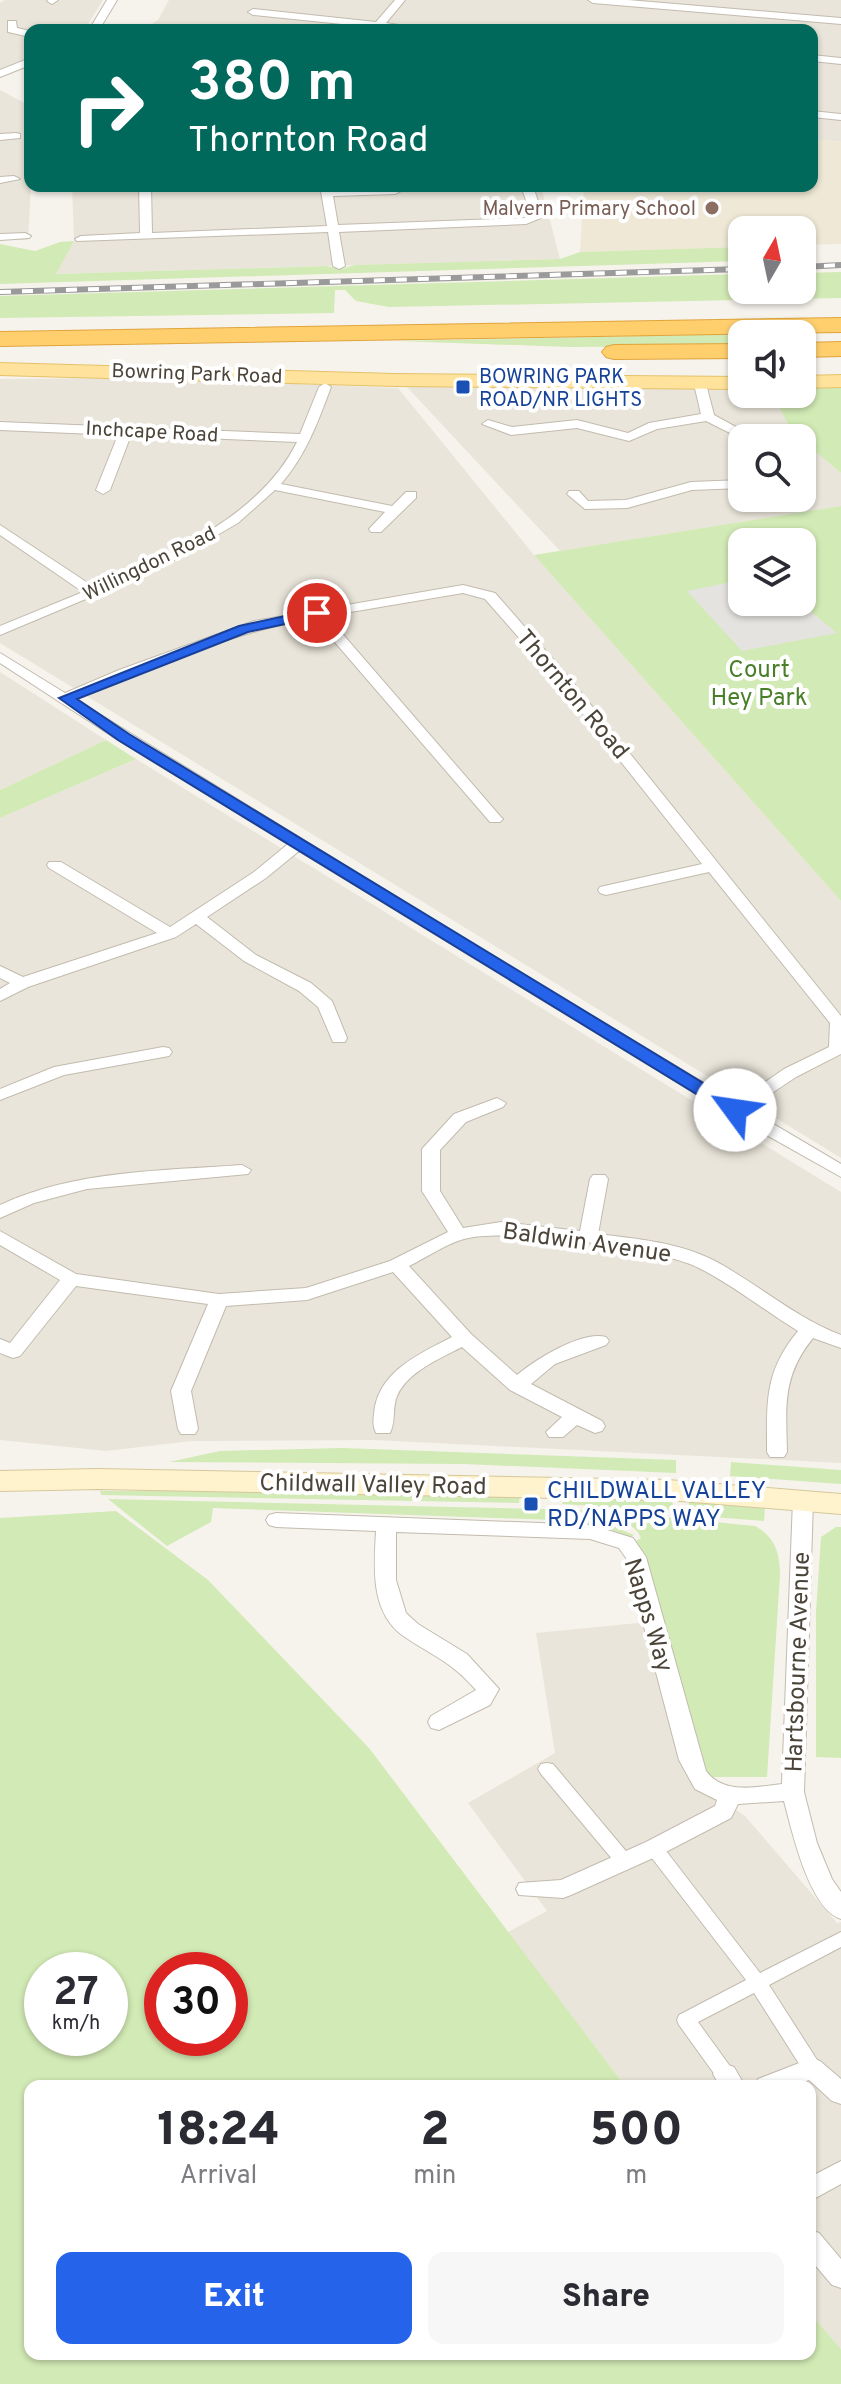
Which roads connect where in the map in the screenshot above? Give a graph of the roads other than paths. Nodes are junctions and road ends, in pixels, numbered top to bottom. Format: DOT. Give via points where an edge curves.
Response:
graph roads {
  1 [pos="112,0"];
  2 [pos="400,0"];
  3 [pos="594,0"];
  4 [pos="253,12"];
  5 [pos="841,21"];
  6 [pos="98,24"];
  7 [pos="346,24"];
  8 [pos="380,24"];
  9 [pos="0,31"];
  10 [pos="24,32"];
  11 [pos="818,59"];
  12 [pos="841,61"];
  13 [pos="24,64"];
  14 [pos="818,70"];
  15 [pos="841,72"];
  16 [pos="0,74"];
  17 [pos="818,115"];
  18 [pos="841,117"];
  19 [pos="16,136"];
  20 [pos="0,137"];
  21 [pos="14,179"];
  22 [pos="0,180"];
  23 [pos="145,192"];
  24 [pos="326,192"];
  25 [pos="529,192"];
  26 [pos="334,228"];
  27 [pos="146,235"];
  28 [pos="25,236"];
  29 [pos="0,237"];
  30 [pos="81,239"];
  31 [pos="339,266"];
  32 [pos="841,312"];
  33 [pos="841,325"];
  34 [pos="0,327"];
  35 [pos="0,340"];
  36 [pos="841,349"];
  37 [pos="816,350"];
  38 [pos="728,351"];
  39 [pos="0,369"];
  40 [pos="841,381"];
  41 [pos="816,382"];
  42 [pos="728,383"];
  43 [pos="700,384"];
  44 [pos="325,387"];
  45 [pos="708,417"];
  46 [pos="488,424"];
  47 [pos="0,426"];
  48 [pos="728,427"];
  49 [pos="127,429"];
  50 [pos="511,431"];
  51 [pos="304,438"];
  52 [pos="519,443"];
  53 [pos="728,485"];
  54 [pos="273,486"];
  55 [pos="103,490"];
  56 [pos="574,494"];
  57 [pos="411,495"];
  58 [pos="393,510"];
  59 [pos="0,529"];
  60 [pos="376,529"];
  61 [pos="92,592"];
  62 [pos="317,613"];
  63 [pos="0,631"];
  64 [pos="0,657"];
  65 [pos="66,698"];
  66 [pos="495,819"];
  67 [pos="299,843"];
  68 [pos="55,865"];
  69 [pos="713,866"];
  70 [pos="606,890"];
  71 [pos="196,916"];
  72 [pos="170,934"];
  73 [pos="0,971"];
  74 [pos="22,983"];
  75 [pos="0,996"];
  76 [pos="339,1038"];
  77 [pos="840,1049"];
  78 [pos="163,1052"];
  79 [pos="0,1095"];
  80 [pos="497,1103"];
  81 [pos="735,1110"];
  82 [pos="242,1170"];
  83 [pos="841,1172"];
  84 [pos="599,1179"];
  85 [pos="0,1212"];
  86 [pos="458,1234"];
  87 [pos="0,1237"];
  88 [pos="588,1238"];
  89 [pos="397,1265"];
  90 [pos="71,1279"];
  91 [pos="219,1300"];
  92 [pos="809,1330"];
  93 [pos="464,1338"];
  94 [pos="599,1341"];
  95 [pos="841,1342"];
  96 [pos="0,1345"];
  97 [pos="517,1385"];
  98 [pos="576,1416"];
  99 [pos="595,1426"];
  100 [pos="383,1428"];
  101 [pos="188,1429"];
  102 [pos="556,1432"];
  103 [pos="777,1452"];
  104 [pos="0,1481"];
  105 [pos="803,1500"];
  106 [pos="841,1504"];
  107 [pos="276,1520"];
  108 [pos="386,1525"];
  109 [pos="439,1722"];
  110 [pos="547,1769"];
  111 [pos="793,1792"];
  112 [pos="731,1795"];
  113 [pos="654,1848"];
  114 [pos="624,1861"];
  115 [pos="527,1889"];
  116 [pos="841,1910"];
  117 [pos="841,1939"];
  118 [pos="758,1983"];
  119 [pos="812,2068"];
  120 [pos="729,2080"];
  121 [pos="782,2080"];
  122 [pos="841,2094"];
  123 [pos="841,2171"];
  124 [pos="816,2186"];
  125 [pos="816,2248"];
  126 [pos="841,2277"];
  1 -- 6 [label="street"];
  2 -- 8 [label="street"];
  3 -- 5 [label="street"];
  4 -- 7 [label="street"];
  9 -- 10 [label="street" via="12,27"];
  11 -- 12 [label="street"];
  13 -- 16 [label="street"];
  14 -- 15 [label="street"];
  17 -- 18 [label="street"];
  19 -- 20 [label="street"];
  21 -- 22 [label="street"];
  23 -- 27 [label="street"];
  24 -- 26 [label="street"];
  25 -- 26 [label="street" via="537,217 526,221"];
  26 -- 27 [label="street"];
  26 -- 31 [label="street"];
  27 -- 30 [label="street"];
  28 -- 29 [label="street"];
  32 -- 34 [label="highway"];
  33 -- 35 [label="highway"];
  35 -- 38 [label="highway"];
  36 -- 37 [label="highway"];
  39 -- 43 [label="main road, Bowring Park Road"];
  40 -- 41 [label="main road"];
  42 -- 43 [label="main road, Bowring Park Road"];
  43 -- 45 [label="street"];
  44 -- 51 [label="street, Willingdon Road"];
  45 -- 48 [label="street"];
  45 -- 50 [label="street" via="654,426 624,440 577,424"];
  46 -- 50 [label="street"];
  47 -- 49 [label="street, Inchcape Road"];
  49 -- 51 [label="street, Inchcape Road"];
  49 -- 55 [label="street"];
  50 -- 52 [label="street"];
  51 -- 54 [label="street, Willingdon Road"];
  53 -- 56 [label="street" via="691,486 582,511"];
  54 -- 58 [label="street"];
  54 -- 61 [label="street, Willingdon Road" via="187,548"];
  57 -- 58 [label="street"];
  58 -- 60 [label="street"];
  59 -- 61 [label="street"];
  61 -- 63 [label="street, Willingdon Road"];
  62 -- 65 [label="street, Thornton Road" via="244,629"];
  62 -- 66 [label="street"];
  62 -- 69 [label="street, Thornton Road" via="446,590 490,596"];
  64 -- 65 [label="street"];
  65 -- 67 [label="street"];
  67 -- 71 [label="street"];
  67 -- 81 [label="street"];
  68 -- 72 [label="street"];
  69 -- 70 [label="street"];
  69 -- 77 [label="street, Thornton Road" via="838,1023"];
  71 -- 72 [label="street"];
  71 -- 76 [label="street" via="250,958 305,987 326,1005"];
  72 -- 74 [label="street"];
  73 -- 74 [label="street"];
  74 -- 75 [label="street"];
  77 -- 81 [label="street, Thornton Road" via="790,1073"];
  78 -- 79 [label="street" via="60,1071"];
  80 -- 86 [label="street" via="460,1118 431,1149 431,1191"];
  81 -- 83 [label="street"];
  82 -- 85 [label="street" via="64,1186"];
  84 -- 88 [label="street"];
  86 -- 88 [label="street, Baldwin Avenue" via="501,1228"];
  86 -- 89 [label="street, Baldwin Avenue"];
  87 -- 90 [label="street, Baldwin Avenue"];
  88 -- 92 [label="street, Baldwin Avenue" via="670,1250 706,1264"];
  89 -- 91 [label="street, Baldwin Avenue" via="307,1294"];
  89 -- 93 [label="street"];
  90 -- 91 [label="street, Baldwin Avenue"];
  90 -- 96 [label="street" via="13,1352"];
  91 -- 101 [label="street" via="181,1391"];
  92 -- 95 [label="street, Baldwin Avenue"];
  92 -- 103 [label="street" via="792,1349 777,1380"];
  93 -- 97 [label="street"];
  93 -- 100 [label="street" via="390,1388"];
  94 -- 97 [label="street" via="548,1360"];
  97 -- 98 [label="street"];
  98 -- 99 [label="street"];
  98 -- 102 [label="street"];
  104 -- 105 [label="main road, Childwall Valley Road" via="637,1489"];
  105 -- 106 [label="main road, Childwall Valley Road"];
  105 -- 111 [label="street, Hartsbourne Avenue"];
  107 -- 108 [label="street, Napps Way"];
  108 -- 109 [label="street" via="384,1569 395,1614 416,1634 472,1669 488,1689 482,1699"];
  108 -- 112 [label="street, Napps Way" via="591,1532 626,1543 636,1557 690,1760 704,1785"];
  110 -- 114 [label="street"];
  111 -- 112 [label="street"];
  111 -- 116 [label="street, Hartsbourne Avenue" via="822,1883"];
  112 -- 113 [label="street" via="723,1812"];
  113 -- 114 [label="street"];
  113 -- 118 [label="street"];
  114 -- 115 [label="street" via="563,1889"];
  117 -- 118 [label="street"];
  118 -- 119 [label="street"];
  118 -- 120 [label="street" via="686,2020"];
  119 -- 121 [label="street"];
  119 -- 122 [label="street"];
  123 -- 124 [label="street"];
  125 -- 126 [label="street"];
}
